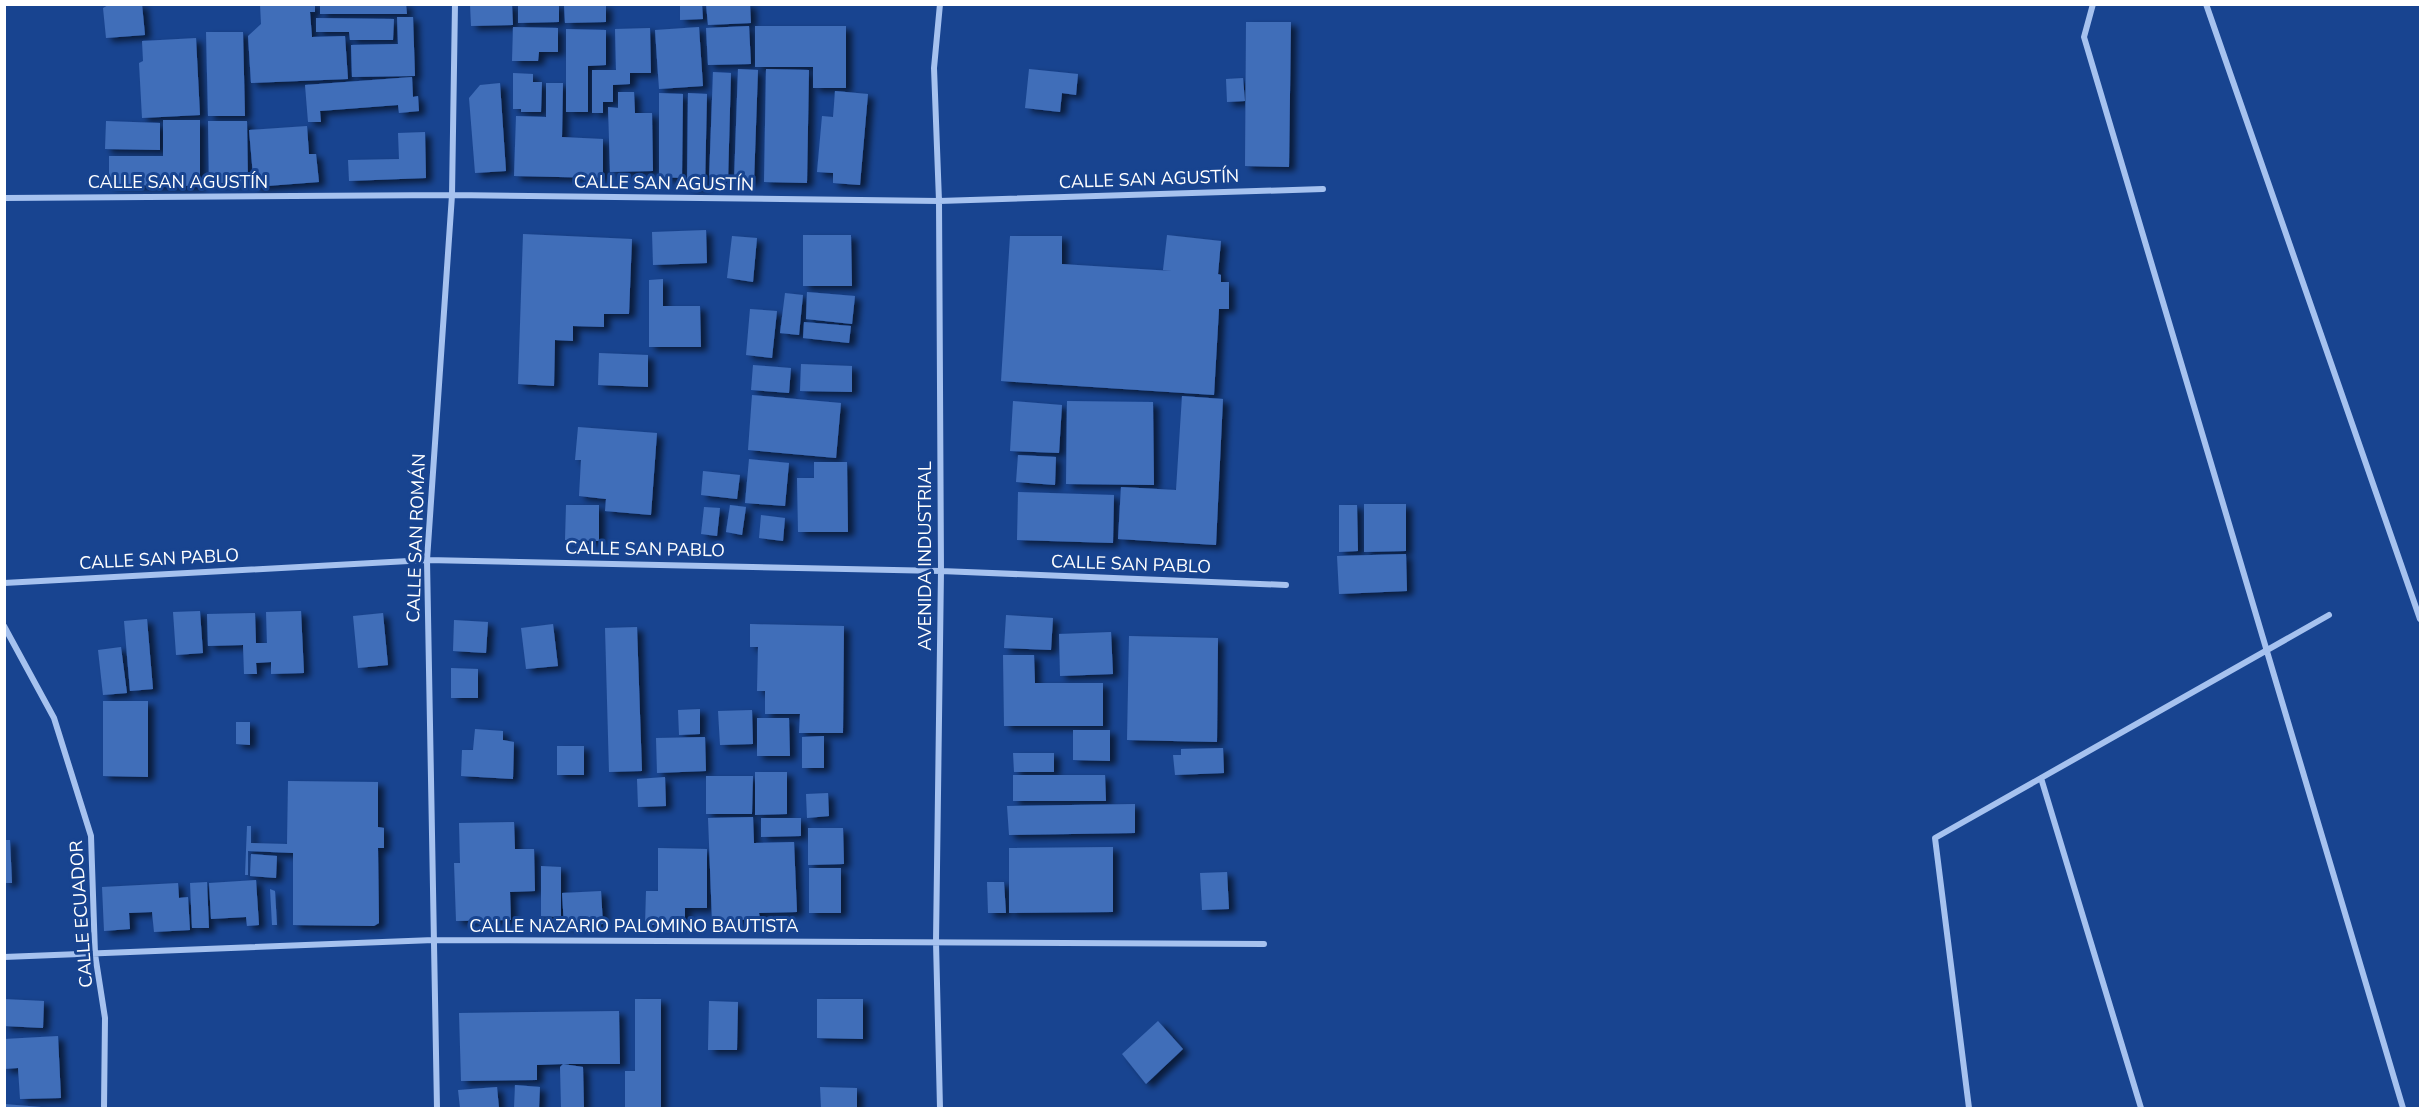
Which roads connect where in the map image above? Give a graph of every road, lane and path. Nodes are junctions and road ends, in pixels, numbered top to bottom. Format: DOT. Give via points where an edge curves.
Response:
graph roads {
  1 [pos="455,4"];
  2 [pos="940,4"];
  3 [pos="2093,4"];
  4 [pos="2206,4"];
  5 [pos="1323,189"];
  6 [pos="452,195"];
  7 [pos="4,198"];
  8 [pos="939,201"];
  9 [pos="427,560"];
  10 [pos="941,571"];
  11 [pos="4,583"];
  12 [pos="1286,585"];
  13 [pos="2329,615"];
  14 [pos="2421,619"];
  15 [pos="4,626"];
  16 [pos="2266,650"];
  17 [pos="2041,778"];
  18 [pos="434,940"];
  19 [pos="936,942"];
  20 [pos="1264,944"];
  21 [pos="95,954"];
  22 [pos="4,957"];
  23 [pos="104,1108"];
  24 [pos="436,1108"];
  25 [pos="940,1108"];
  26 [pos="1969,1108"];
  27 [pos="2141,1108"];
  28 [pos="2403,1108"];
  1 -- 6 [label="street, CALLE SAN ROMÁN"];
  2 -- 8 [label="street, AVENIDA INDUSTRIAL" via="934,68"];
  3 -- 16 [label="street" via="2084,37"];
  4 -- 14 [label="street"];
  5 -- 8 [label="street, CALLE SAN AGUSTÍN"];
  6 -- 7 [label="street, CALLE SAN AGUSTÍN"];
  6 -- 8 [label="street, CALLE SAN AGUSTÍN"];
  6 -- 9 [label="street, CALLE SAN ROMÁN"];
  8 -- 10 [label="street, AVENIDA INDUSTRIAL"];
  9 -- 10 [label="street, CALLE SAN PABLO"];
  9 -- 11 [label="street, CALLE SAN PABLO"];
  9 -- 18 [label="street, CALLE SAN ROMÁN"];
  10 -- 12 [label="street, CALLE SAN PABLO"];
  10 -- 19 [label="street, AVENIDA INDUSTRIAL"];
  13 -- 16 [label="street"];
  15 -- 21 [label="street, CALLE ECUADOR" via="54,718 91,836"];
  16 -- 17 [label="street"];
  16 -- 28 [label="street"];
  17 -- 26 [label="street" via="1935,838"];
  17 -- 27 [label="street"];
  18 -- 19 [label="street, CALLE NAZARIO PALOMINO BAUTISTA"];
  18 -- 21 [label="street, CALLE NAZARIO PALOMINO BAUTISTA"];
  18 -- 24 [label="street, CALLE SAN ROMÁN"];
  19 -- 20 [label="street, CALLE NAZARIO PALOMINO BAUTISTA"];
  19 -- 25 [label="street, AVENIDA INDUSTRIAL"];
  21 -- 22 [label="street, CALLE NAZARIO PALOMINO BAUTISTA"];
  21 -- 23 [label="street, CALLE ECUADOR" via="105,1018"];
}
